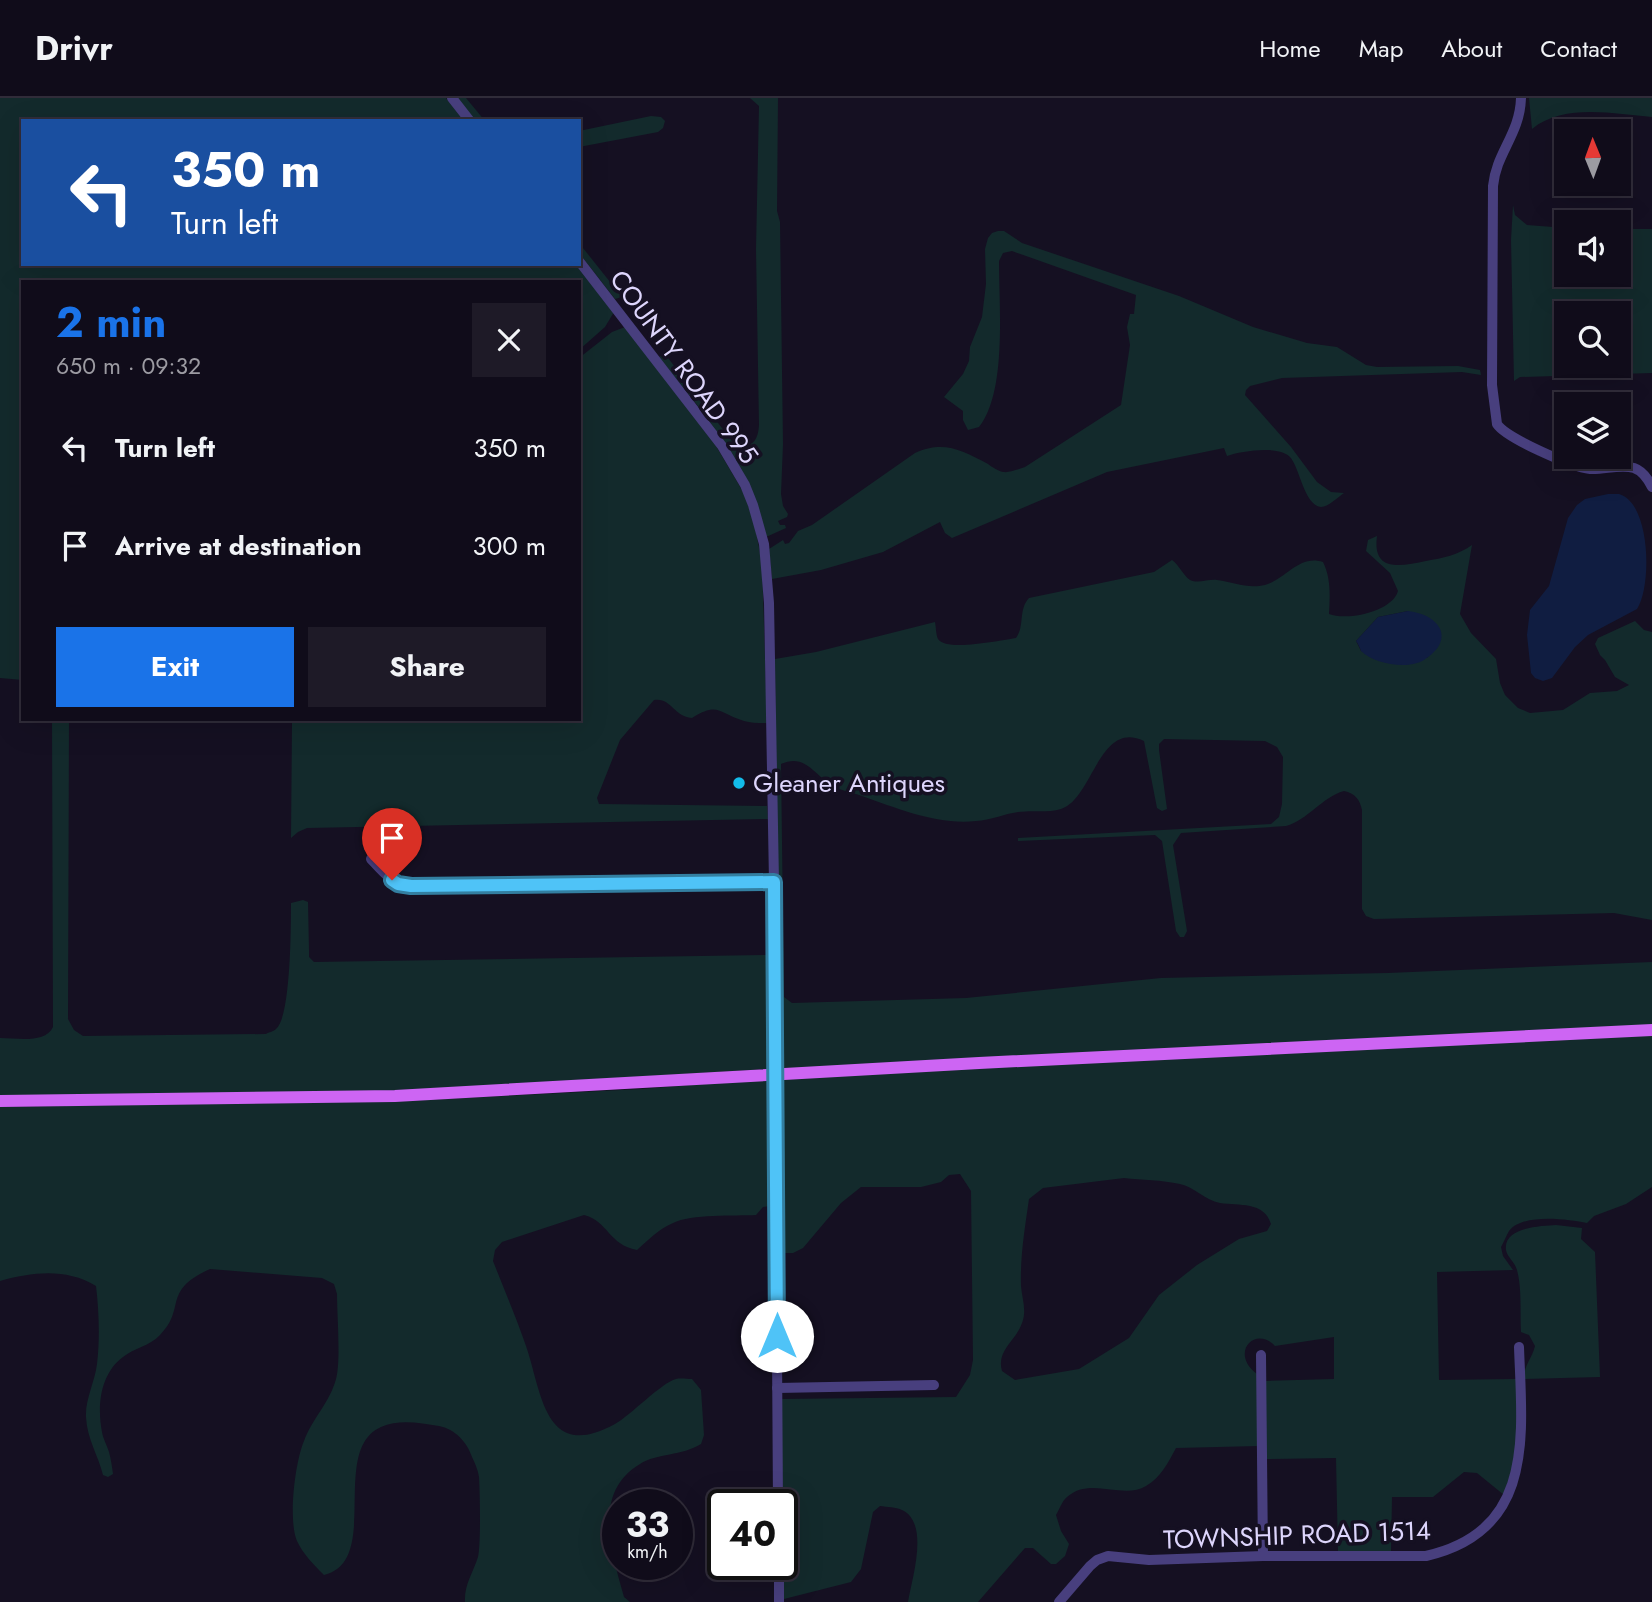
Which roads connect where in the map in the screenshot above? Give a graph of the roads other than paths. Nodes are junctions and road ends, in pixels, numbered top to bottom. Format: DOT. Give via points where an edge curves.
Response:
graph roads {
  1 [pos="452,98"];
  2 [pos="1521,98"];
  3 [pos="468,119"];
  4 [pos="581,264"];
  5 [pos="1652,487"];
  6 [pos="371,859"];
  7 [pos="774,882"];
  8 [pos="1652,1030"];
  9 [pos="775,1074"];
  10 [pos="0,1101"];
  11 [pos="1519,1347"];
  12 [pos="1261,1355"];
  13 [pos="934,1385"];
  14 [pos="777,1388"];
  15 [pos="778,1489"];
  16 [pos="1263,1556"];
  17 [pos="779,1580"];
  18 [pos="779,1602"];
  19 [pos="1059,1602"];
  1 -- 3 [label="street"];
  2 -- 5 [label="street" via="1518,123 1497,164 1493,186 1492,385 1497,424 1579,467 1637,470"];
  4 -- 7 [label="street, COUNTY ROAD 995" via="722,446 753,505 768,579"];
  6 -- 7 [label="street" via="392,880 411,886"];
  7 -- 9 [label="street, COUNTY ROAD 995"];
  8 -- 9 [label="main road"];
  9 -- 10 [label="main road" via="395,1096"];
  9 -- 14 [label="street, COUNTY ROAD 995"];
  11 -- 16 [label="street, TOWNSHIP ROAD 1514" via="1522,1430 1518,1467 1506,1500 1475,1536 1426,1556"];
  12 -- 16 [label="street"];
  13 -- 14 [label="street"];
  14 -- 15 [label="street, COUNTY ROAD 995"];
  16 -- 19 [label="street, TOWNSHIP ROAD 1514" via="1149,1560 1103,1556"];
  17 -- 18 [label="street"];
}
